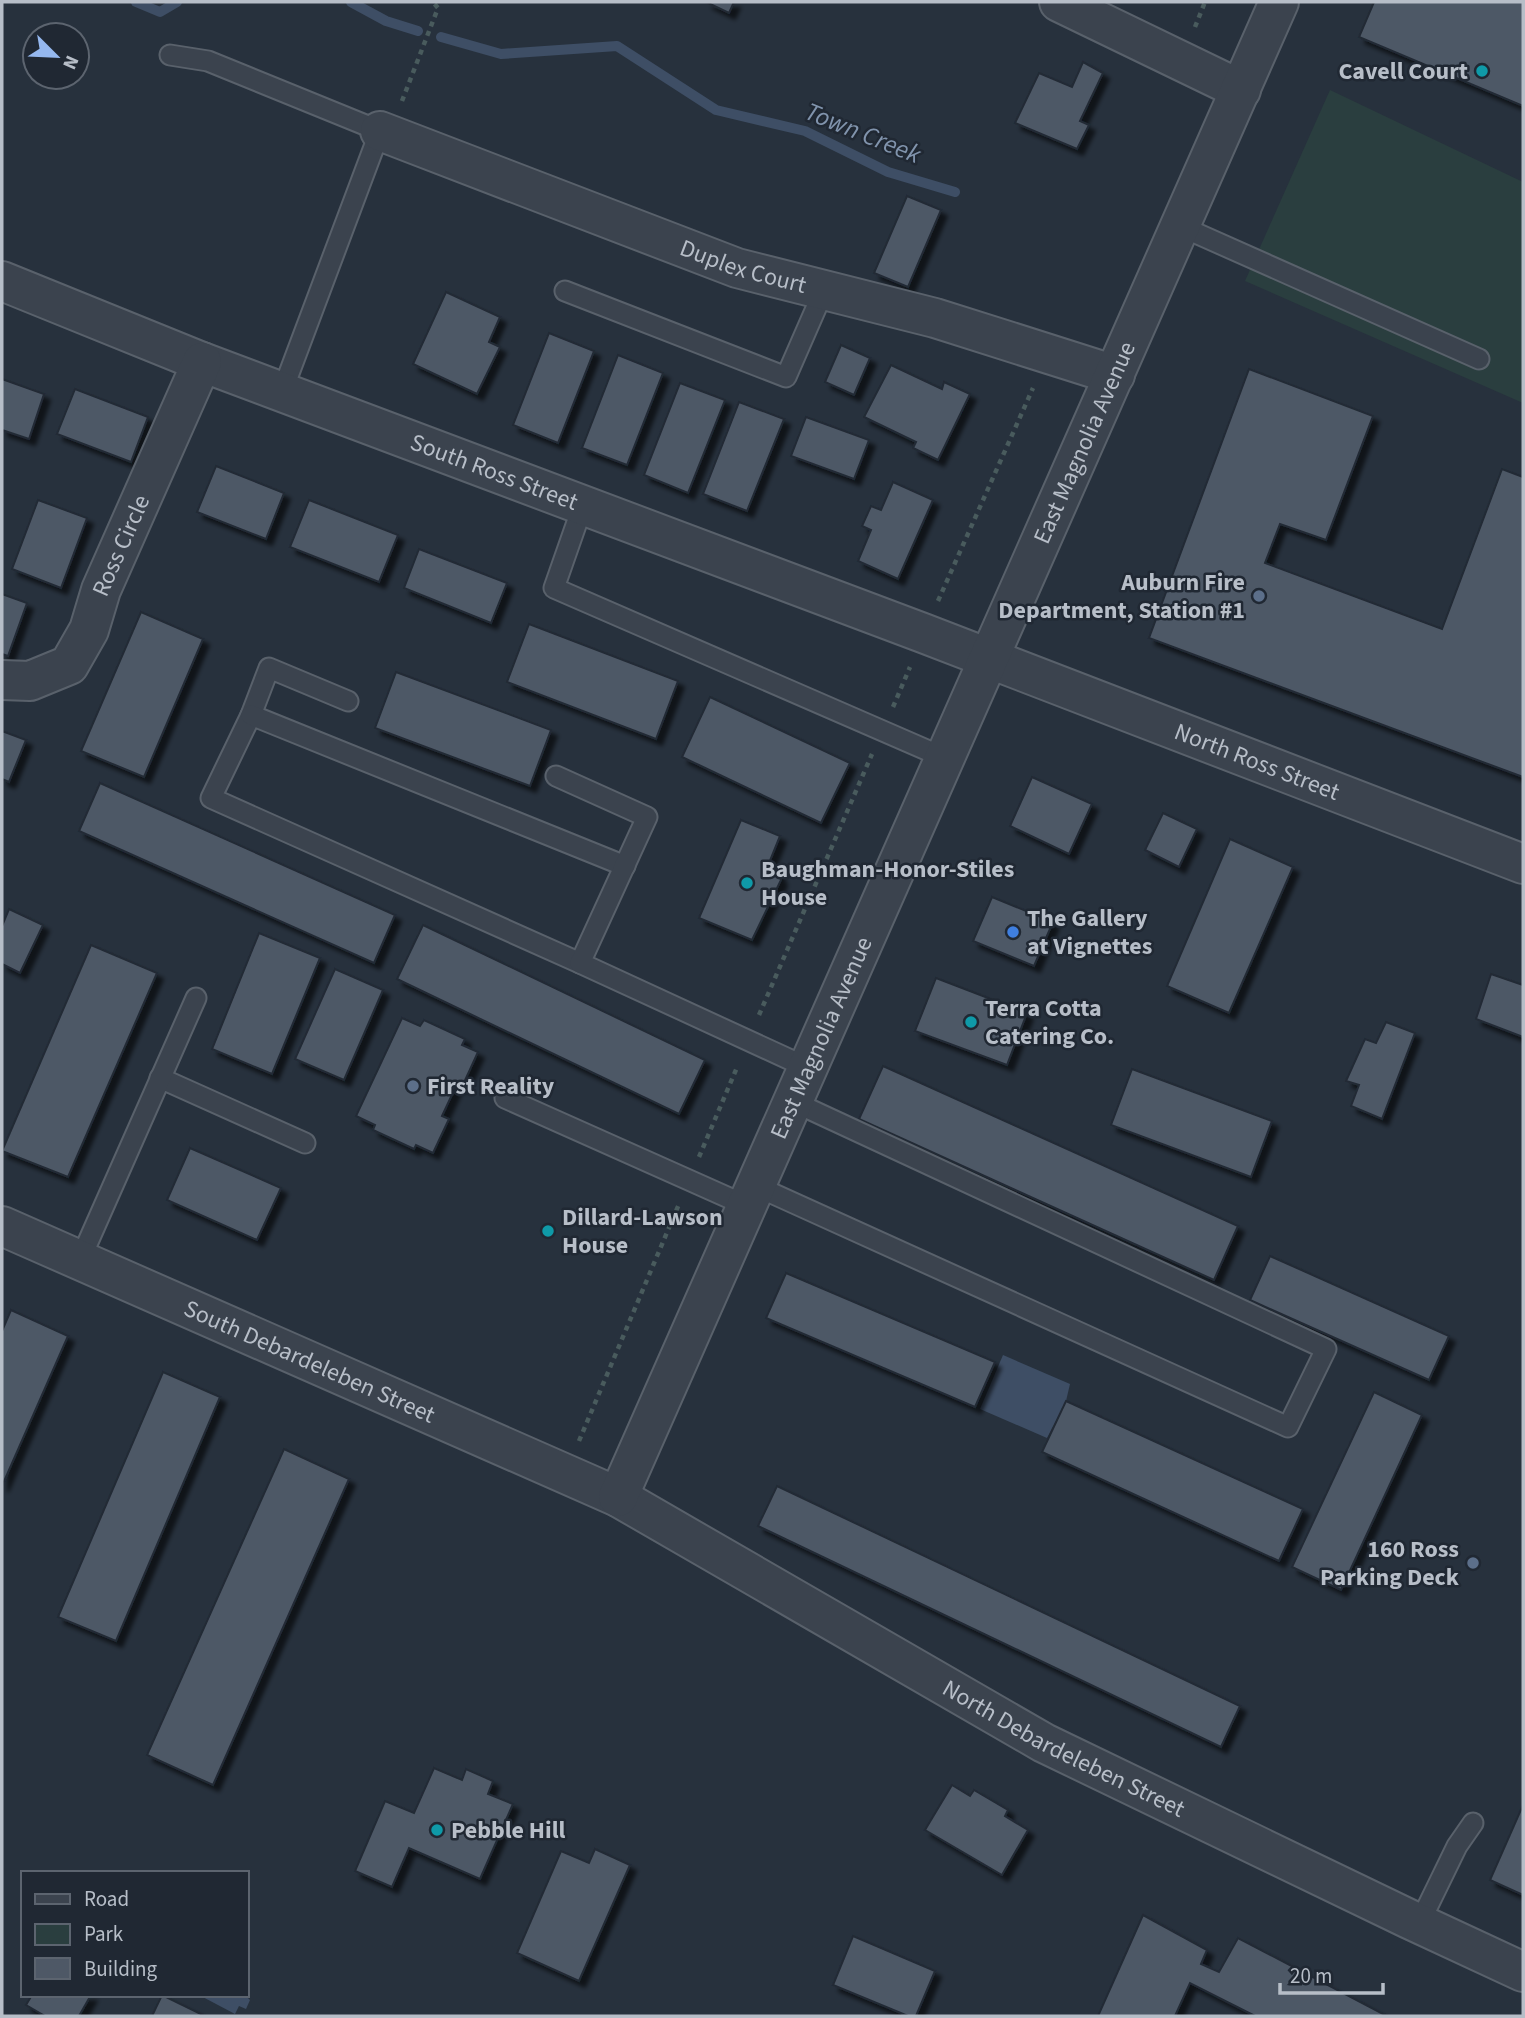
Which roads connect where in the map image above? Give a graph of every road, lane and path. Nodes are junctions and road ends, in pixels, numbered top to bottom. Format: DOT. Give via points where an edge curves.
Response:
graph roads {
  1 [pos="433,2"];
  2 [pos="1059,2"];
  3 [pos="1205,2"];
  4 [pos="1279,2"];
  5 [pos="1192,33"];
  6 [pos="170,55"];
  7 [pos="1241,90"];
  8 [pos="385,132"];
  9 [pos="1181,226"];
  10 [pos="2,281"];
  11 [pos="824,290"];
  12 [pos="565,291"];
  13 [pos="1479,359"];
  14 [pos="202,362"];
  15 [pos="1115,375"];
  16 [pos="1033,386"];
  17 [pos="282,393"];
  18 [pos="583,505"];
  19 [pos="936,605"];
  20 [pos="989,658"];
  21 [pos="2,680"];
  22 [pos="348,701"];
  23 [pos="251,715"];
  24 [pos="945,758"];
  25 [pos="556,776"];
  26 [pos="1523,864"];
  27 [pos="625,866"];
  28 [pos="580,962"];
  29 [pos="196,998"];
  30 [pos="808,1068"];
  31 [pos="160,1078"];
  32 [pos="505,1098"];
  33 [pos="794,1102"];
  34 [pos="305,1143"];
  35 [pos="751,1196"];
  36 [pos="5,1236"];
  37 [pos="80,1261"];
  38 [pos="618,1497"];
  39 [pos="1473,1823"];
  40 [pos="1419,1924"];
  41 [pos="1523,1972"];
  1 -- 8 [label="path" via="438,8"];
  2 -- 7 [label="street"];
  3 -- 5 [label="path"];
  4 -- 7 [label="street, East Magnolia Avenue"];
  6 -- 8 [label="lane" via="208,61"];
  7 -- 9 [label="street, East Magnolia Avenue"];
  8 -- 11 [label="street, Duplex Court" via="737,268"];
  8 -- 17 [label="lane"];
  9 -- 13 [label="lane"];
  9 -- 15 [label="street, East Magnolia Avenue"];
  10 -- 14 [label="street, South Ross Street"];
  11 -- 12 [label="lane" via="786,377"];
  11 -- 15 [label="street, Duplex Court" via="935,318"];
  14 -- 17 [label="street, South Ross Street"];
  14 -- 21 [label="street, Ross Circle" via="101,590 89,630 69,665 30,681"];
  15 -- 20 [label="street, East Magnolia Avenue"];
  16 -- 19 [label="path"];
  17 -- 18 [label="street, South Ross Street"];
  18 -- 20 [label="street, South Ross Street"];
  18 -- 24 [label="lane" via="554,588"];
  20 -- 24 [label="street, East Magnolia Avenue"];
  20 -- 26 [label="street, North Ross Street"];
  22 -- 23 [label="lane" via="269,668"];
  23 -- 27 [label="lane"];
  23 -- 28 [label="lane" via="211,798"];
  24 -- 30 [label="street, East Magnolia Avenue"];
  25 -- 27 [label="lane" via="647,817"];
  27 -- 28 [label="lane"];
  28 -- 30 [label="lane"];
  29 -- 31 [label="lane"];
  30 -- 33 [label="street, East Magnolia Avenue"];
  31 -- 34 [label="lane"];
  31 -- 37 [label="lane"];
  32 -- 35 [label="lane"];
  33 -- 35 [label="street, East Magnolia Avenue"];
  33 -- 35 [label="lane" via="1326,1349 1289,1427"];
  35 -- 38 [label="street, East Magnolia Avenue"];
  36 -- 37 [label="street, South Debardeleben Street"];
  37 -- 38 [label="street, South Debardeleben Street"];
  38 -- 40 [label="street, North Debardeleben Street" via="1044,1743"];
  39 -- 40 [label="lane"];
  40 -- 41 [label="street, North Debardeleben Street"];
}
